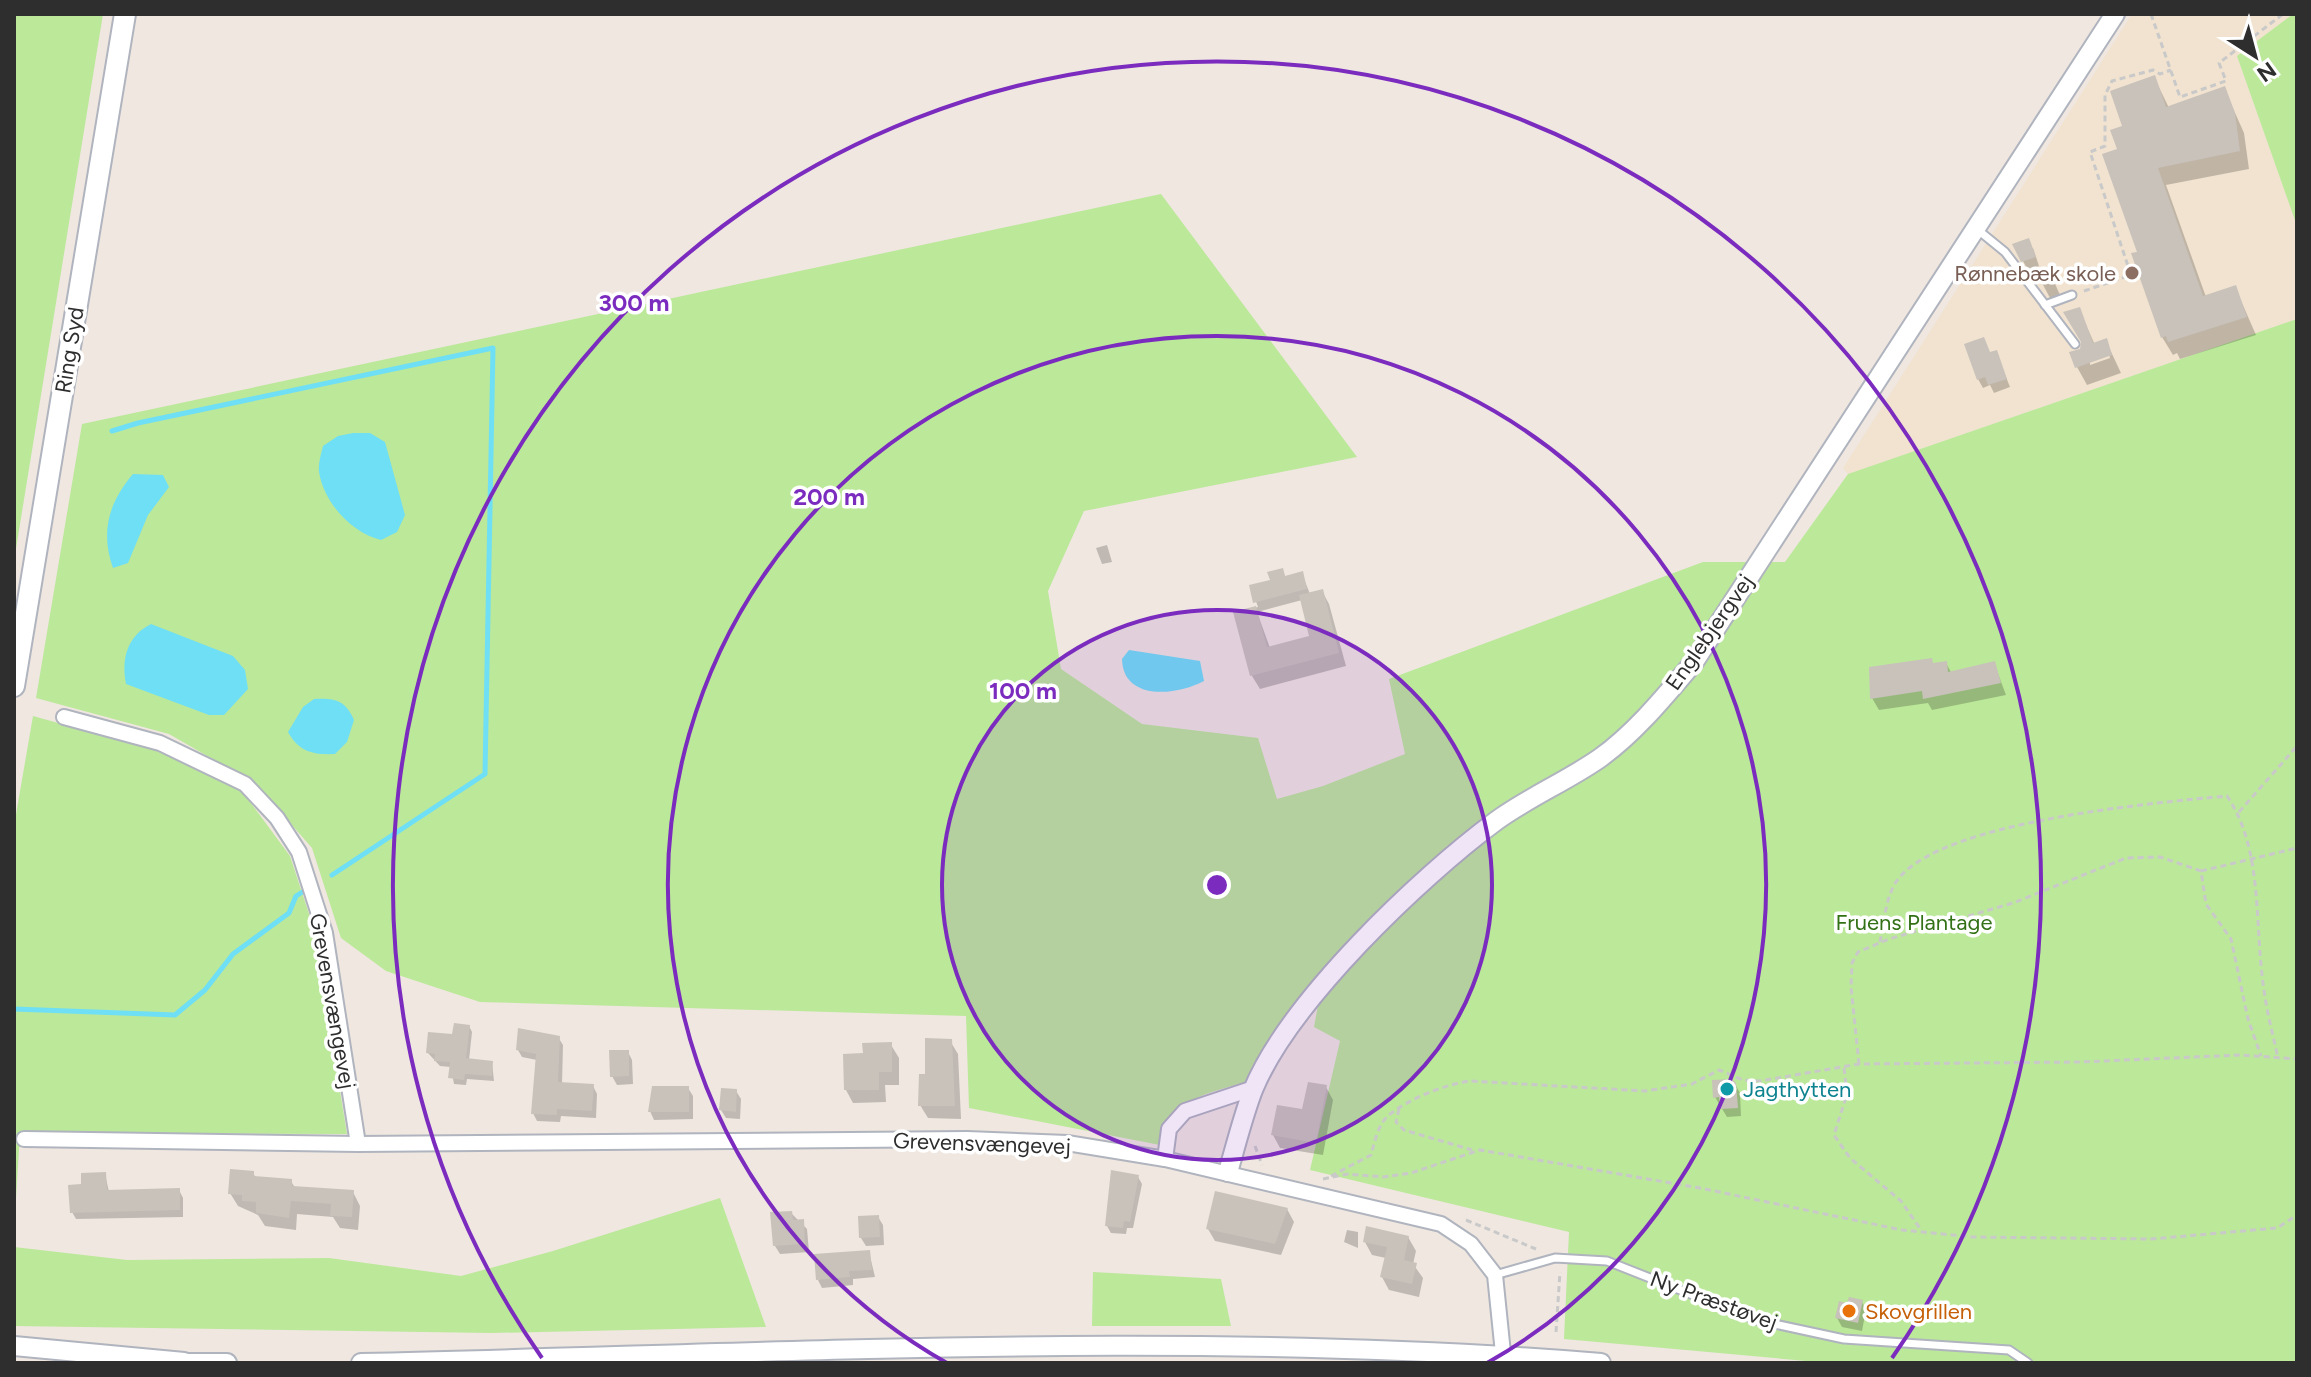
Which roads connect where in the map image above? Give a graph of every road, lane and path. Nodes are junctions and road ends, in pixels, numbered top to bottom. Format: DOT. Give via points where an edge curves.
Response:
graph roads {
  1 [pos="125,14"];
  2 [pos="2115,14"];
  3 [pos="2151,14"];
  4 [pos="2283,14"];
  5 [pos="2171,70"];
  6 [pos="1976,228"];
  7 [pos="2072,295"];
  8 [pos="2045,305"];
  9 [pos="2075,344"];
  10 [pos="14,686"];
  11 [pos="64,717"];
  12 [pos="2297,746"];
  13 [pos="2238,812"];
  14 [pos="2297,848"];
  15 [pos="2252,859"];
  16 [pos="2201,871"];
  17 [pos="1880,942"];
  18 [pos="2261,1056"];
  19 [pos="2278,1058"];
  20 [pos="2297,1059"];
  21 [pos="1859,1064"];
  22 [pos="1844,1068"];
  23 [pos="1254,1088"];
  24 [pos="1399,1109"];
  25 [pos="1255,1136"];
  26 [pos="24,1139"];
  27 [pos="358,1144"];
  28 [pos="1472,1150"];
  29 [pos="1165,1159"];
  30 [pos="1257,1159"];
  31 [pos="1228,1172"];
  32 [pos="2296,1216"];
  33 [pos="2297,1230"];
  34 [pos="1922,1232"];
  35 [pos="1495,1275"];
  36 [pos="14,1346"];
  37 [pos="1503,1359"];
  38 [pos="184,1362"];
  39 [pos="170,1363"];
  40 [pos="227,1363"];
  41 [pos="361,1363"];
  42 [pos="1601,1363"];
  43 [pos="2028,1363"];
  1 -- 10 [label="main road, Ring Syd"];
  2 -- 6 [label="street, Englebjergvej"];
  3 -- 5 [label="path"];
  4 -- 5 [label="path" via="2219,63 2226,81 2180,97"];
  5 -- 7 [label="path" via="2112,81 2105,95 2105,146 2090,152 2131,275"];
  6 -- 8 [label="lane" via="2005,252"];
  6 -- 23 [label="street, Englebjergvej" via="1694,662 1652,711 1600,757 1499,819 1448,859 1330,977 1290,1027"];
  7 -- 8 [label="lane"];
  8 -- 9 [label="lane"];
  11 -- 27 [label="street, Grevensvængevej" via="160,743 245,784 277,818 299,852 325,933"];
  12 -- 13 [label="path"];
  13 -- 15 [label="path"];
  13 -- 17 [label="path" via="2227,796 2196,799 2018,826 1960,841 1918,860 1897,879"];
  14 -- 15 [label="path"];
  15 -- 16 [label="path"];
  15 -- 19 [label="path" via="2264,990"];
  16 -- 17 [label="path" via="2160,857 2126,858 2013,903"];
  16 -- 18 [label="path" via="2206,904 2231,939"];
  17 -- 21 [label="path" via="1858,952 1852,963"];
  18 -- 19 [label="path"];
  18 -- 21 [label="path"];
  19 -- 20 [label="path"];
  21 -- 22 [label="path"];
  22 -- 24 [label="path" via="1743,1080 1719,1070 1692,1084 1645,1091 1470,1081 1447,1084"];
  22 -- 34 [label="path" via="1847,1094 1834,1135 1850,1158 1901,1201"];
  23 -- 29 [label="street" via="1185,1111 1169,1129"];
  23 -- 31 [label="street, Englebjergvej"];
  24 -- 28 [label="path" via="1396,1122 1404,1130"];
  24 -- 28 [label="path" via="1388,1115 1371,1155 1320,1180 1411,1173"];
  25 -- 30 [label="path"];
  26 -- 27 [label="street, Grevensvængevej"];
  27 -- 29 [label="street, Grevensvængevej" via="967,1139 1067,1143"];
  28 -- 34 [label="path"];
  29 -- 31 [label="street, Grevensvængevej"];
  31 -- 35 [label="street, Grevensvængevej" via="1441,1224 1471,1244"];
  32 -- 33 [label="path"];
  32 -- 34 [label="path" via="2277,1228 2151,1239"];
  35 -- 37 [label="street"];
  35 -- 43 [label="lane, Ny Præstøvej" via="1555,1258 1607,1261 1756,1320 1844,1339 2009,1350"];
  36 -- 38 [label="street"];
  37 -- 41 [label="street" via="1173,1345 1095,1351"];
  37 -- 42 [label="street"];
  38 -- 39 [label="street"];
  38 -- 40 [label="street"];
}
